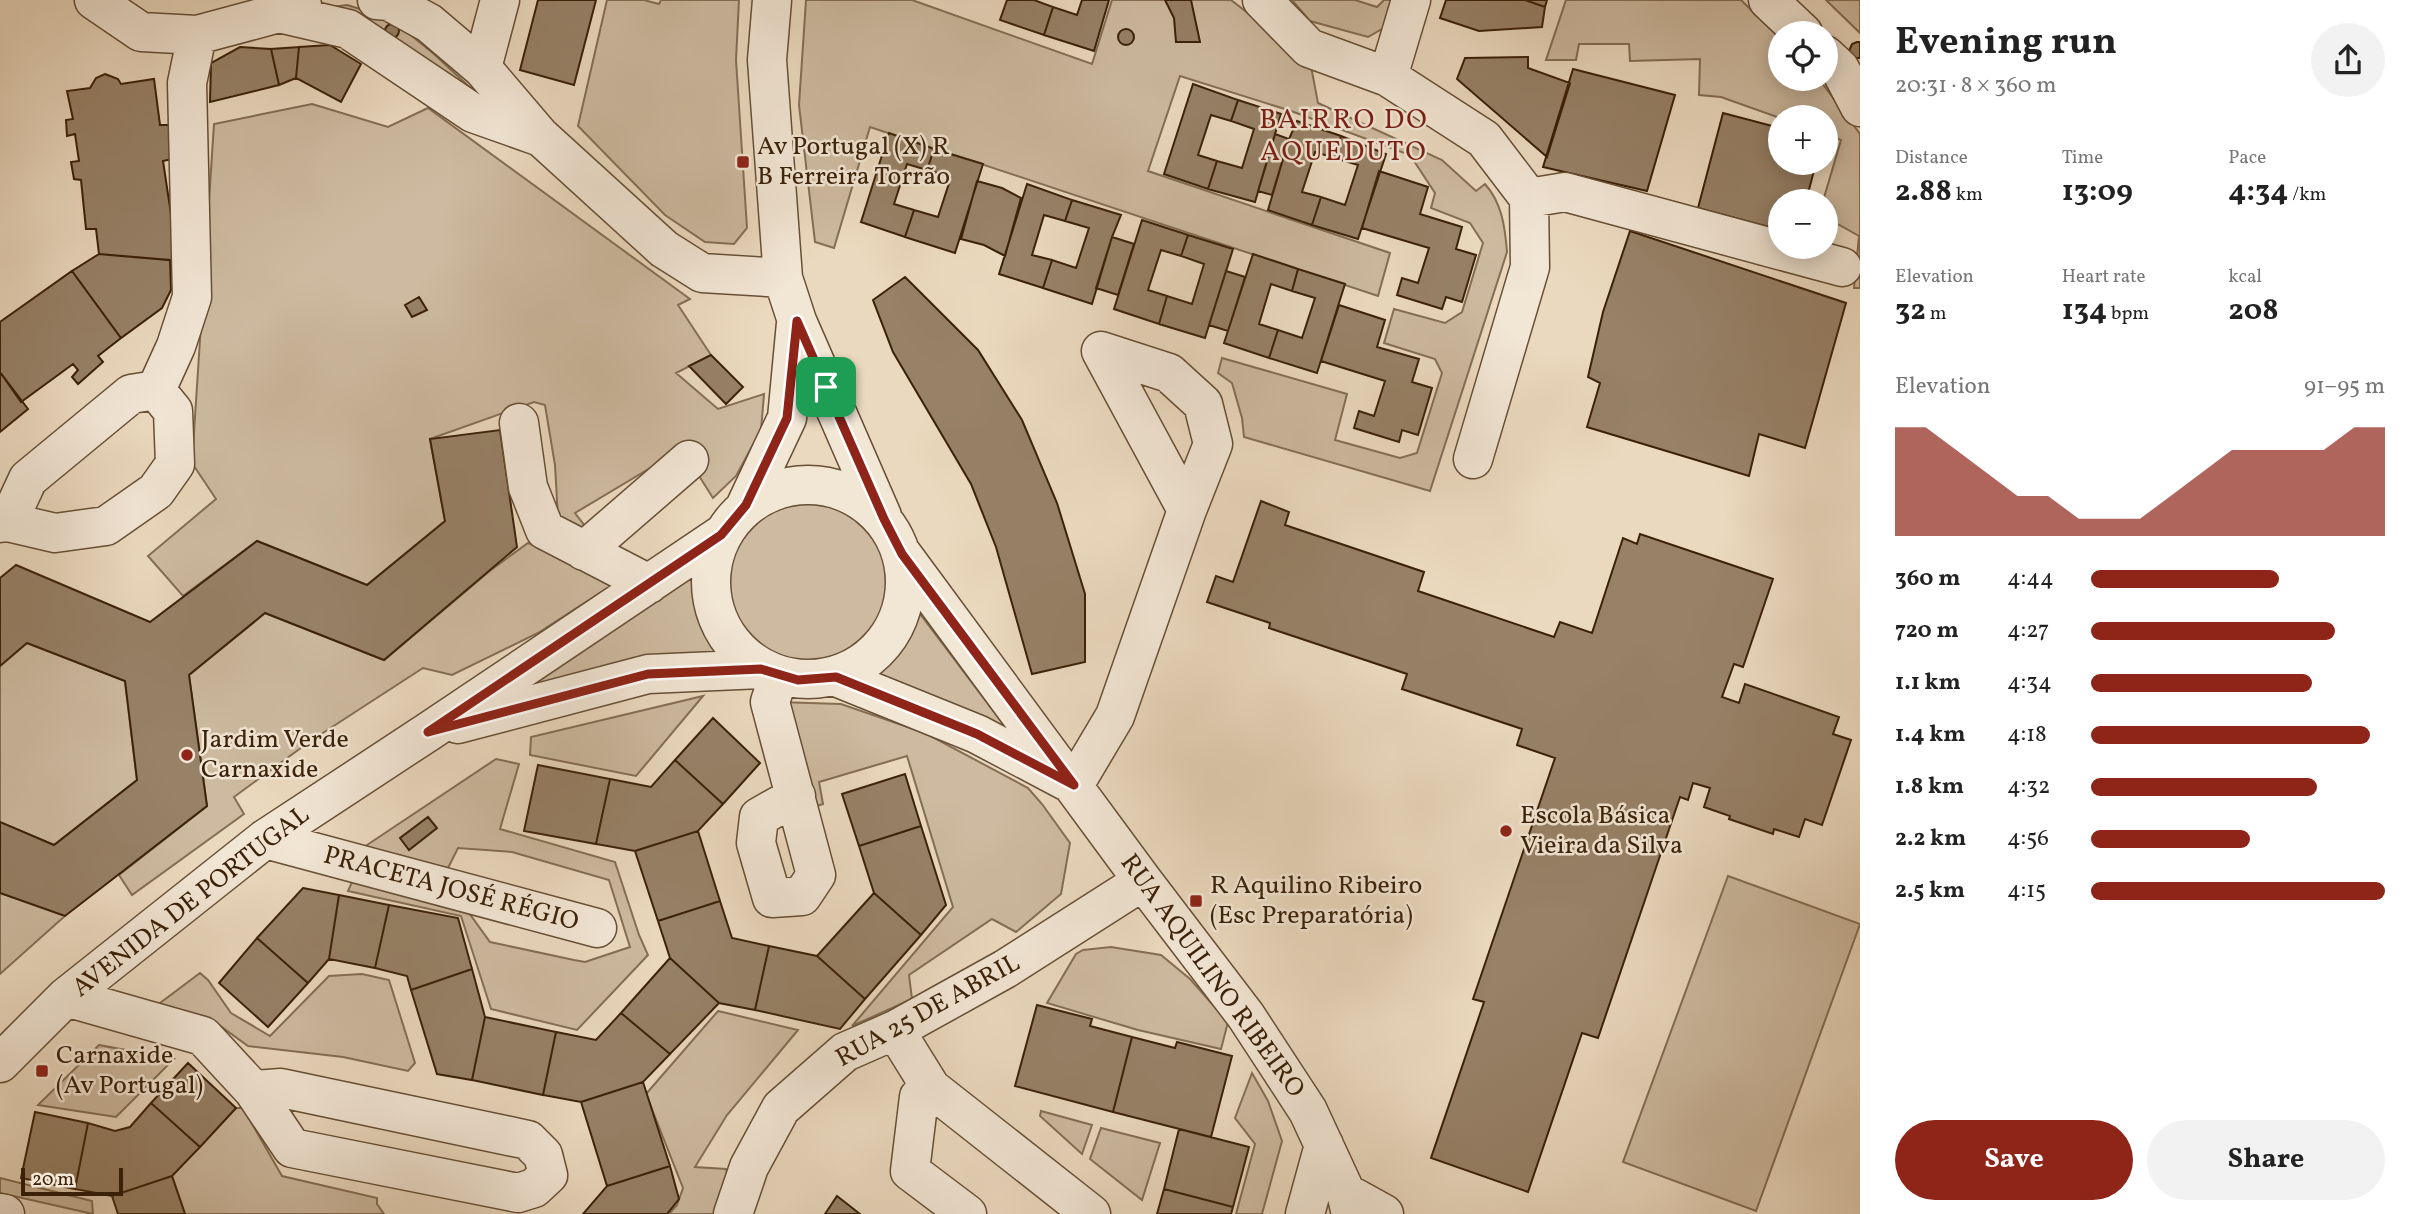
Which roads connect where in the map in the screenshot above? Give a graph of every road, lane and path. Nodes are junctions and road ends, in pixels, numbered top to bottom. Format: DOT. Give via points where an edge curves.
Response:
graph roads {
  1 [pos="94,0"];
  2 [pos="314,0"];
  3 [pos="377,0"];
  4 [pos="500,0"];
  5 [pos="772,0"];
  6 [pos="1262,0"];
  7 [pos="1411,0"];
  8 [pos="1769,0"];
  9 [pos="432,12"];
  10 [pos="279,13"];
  11 [pos="1791,21"];
  12 [pos="197,35"];
  13 [pos="1838,67"];
  14 [pos="482,68"];
  15 [pos="1388,77"];
  16 [pos="1860,107"];
  17 [pos="540,136"];
  18 [pos="1529,198"];
  19 [pos="1842,267"];
  20 [pos="783,278"];
  21 [pos="797,321"];
  22 [pos="156,390"];
  23 [pos="519,424"];
  24 [pos="1473,459"];
  25 [pos="689,460"];
  26 [pos="746,505"];
  27 [pos="1187,510"];
  28 [pos="884,519"];
  29 [pos="8,528"];
  30 [pos="721,535"];
  31 [pos="584,551"];
  32 [pos="902,554"];
  33 [pos="649,584"];
  34 [pos="770,672"];
  35 [pos="836,677"];
  36 [pos="428,732"];
  37 [pos="1074,785"];
  38 [pos="796,796"];
  39 [pos="265,839"];
  40 [pos="1143,881"];
  41 [pos="597,928"];
  42 [pos="66,997"];
  43 [pos="895,1030"];
  44 [pos="0,1063"];
  45 [pos="931,1088"];
  46 [pos="253,1090"];
  47 [pos="1324,1145"];
  48 [pos="1349,1203"];
  49 [pos="733,1214"];
  50 [pos="967,1214"];
  51 [pos="1091,1214"];
  52 [pos="1304,1214"];
  53 [pos="1384,1214"];
  1 -- 12 [label="street" via="141,32"];
  2 -- 10 [label="street"];
  3 -- 9 [label="street"];
  4 -- 14 [label="street"];
  5 -- 20 [label="street" via="767,60"];
  6 -- 15 [label="street" via="1309,48"];
  7 -- 15 [label="street"];
  8 -- 11 [label="street"];
  9 -- 14 [label="street"];
  10 -- 12 [label="street"];
  10 -- 17 [label="street" via="348,29 473,113"];
  12 -- 22 [label="street" via="187,83 192,297"];
  13 -- 16 [label="street"];
  14 -- 17 [label="street"];
  15 -- 18 [label="street" via="1483,139"];
  17 -- 20 [label="street" via="664,249 702,273"];
  18 -- 19 [label="street" via="1565,192"];
  18 -- 24 [label="street" via="1530,267"];
  20 -- 21 [label="street"];
  21 -- 26 [label="street" via="787,418"];
  21 -- 28 [label="street"];
  22 -- 29 [label="street" via="131,394 28,479"];
  22 -- 29 [label="street" via="173,411 175,464 156,491 106,526 55,533"];
  23 -- 31 [label="street" via="528,486 545,530"];
  25 -- 31 [label="street"];
  26 -- 28 [label="street" via="779,487 818,484 854,495"];
  26 -- 30 [label="street"];
  27 -- 37 [label="street" via="1115,716"];
  28 -- 32 [label="street"];
  30 -- 33 [label="street, AVENIDA DE PORTUGAL"];
  30 -- 34 [label="street" via="710,572 714,610 731,644"];
  31 -- 33 [label="street"];
  32 -- 35 [label="street" via="906,592 894,629 870,659"];
  32 -- 37 [label="street, RUA AQUILINO RIBEIRO"];
  33 -- 36 [label="street, AVENIDA DE PORTUGAL"];
  34 -- 35 [label="street" via="798,680"];
  34 -- 36 [label="street, AVENIDA DE PORTUGAL" via="648,674"];
  34 -- 38 [label="street" via="770,702"];
  35 -- 37 [label="street, RUA AQUILINO RIBEIRO" via="977,734"];
  36 -- 39 [label="street, AVENIDA DE PORTUGAL"];
  37 -- 40 [label="street, RUA AQUILINO RIBEIRO"];
  39 -- 41 [label="street, PRACETA JOSÉ RÉGIO"];
  39 -- 42 [label="street, AVENIDA DE PORTUGAL"];
  40 -- 43 [label="street, RUA 25 DE ABRIL" via="1005,970"];
  40 -- 47 [label="street, RUA AQUILINO RIBEIRO" via="1246,1016 1308,1111"];
  42 -- 44 [label="street, AVENIDA DE PORTUGAL"];
  42 -- 46 [label="street" via="203,1036"];
  43 -- 45 [label="street"];
  43 -- 49 [label="street, RUA 25 DE ABRIL" via="845,1052 781,1108 749,1167"];
  45 -- 50 [label="street" via="919,1097 910,1171"];
  45 -- 51 [label="street"];
  46 -- 46 [label="street" via="292,1148 518,1193 534,1188 548,1175 542,1155 528,1140 281,1088"];
  47 -- 48 [label="street, RUA AQUILINO RIBEIRO"];
  47 -- 52 [label="street"];
  48 -- 53 [label="street"];
}
